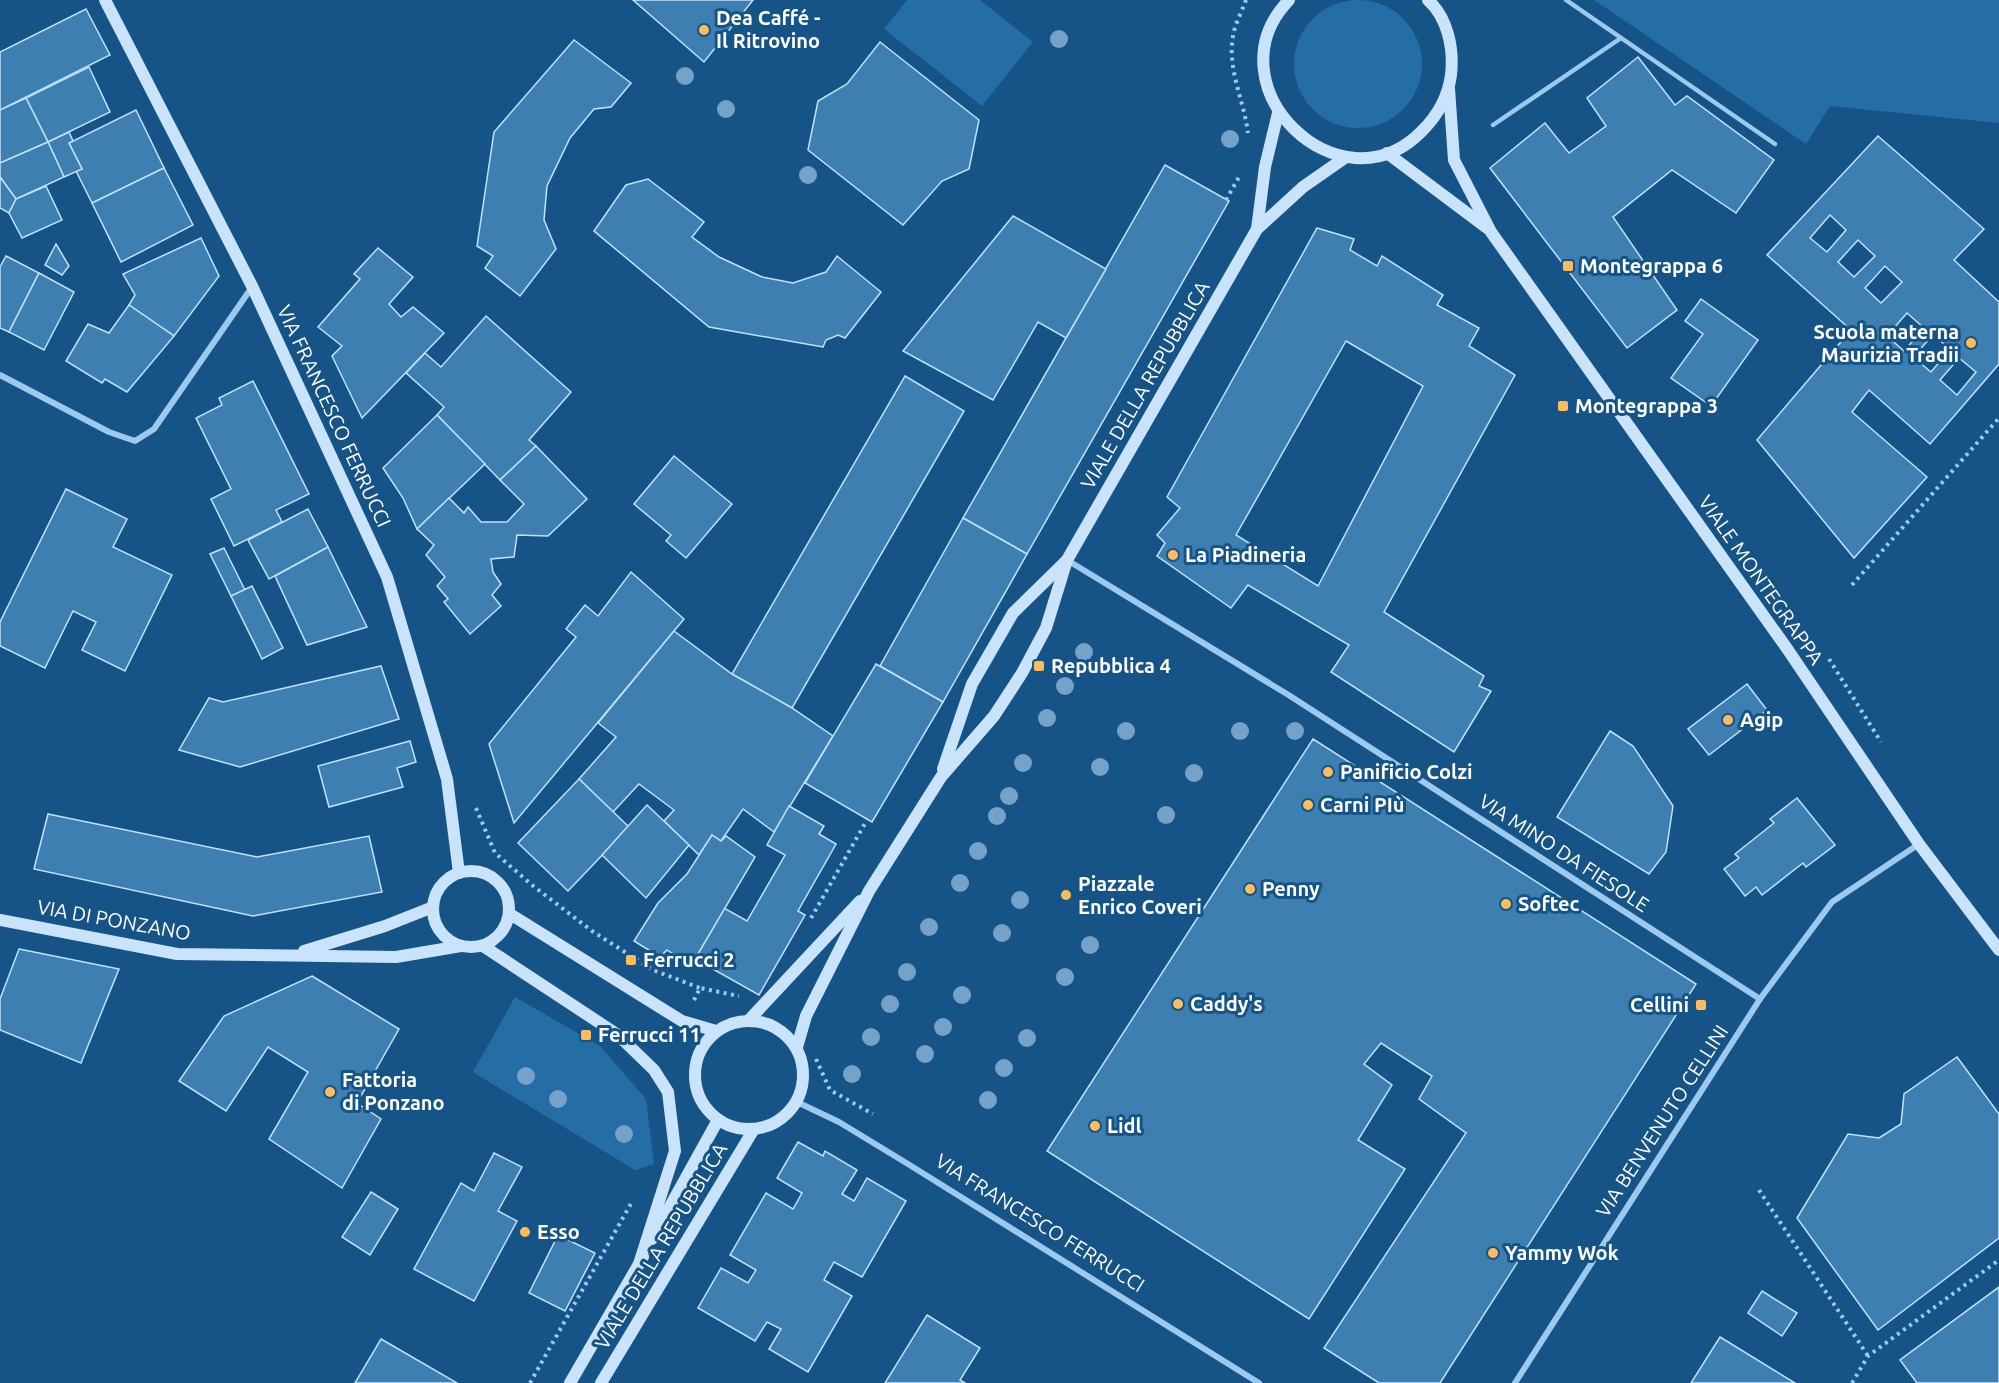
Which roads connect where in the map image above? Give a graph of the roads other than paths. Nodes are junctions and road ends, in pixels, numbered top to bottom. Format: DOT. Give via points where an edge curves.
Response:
graph roads {
  1 [pos="105,0"];
  2 [pos="1428,0"];
  3 [pos="1566,0"];
  4 [pos="1282,3"];
  5 [pos="1439,4"];
  6 [pos="1621,38"];
  7 [pos="1449,89"];
  8 [pos="1278,113"];
  9 [pos="1493,125"];
  10 [pos="1775,144"];
  11 [pos="1388,153"];
  12 [pos="1346,157"];
  13 [pos="1257,229"];
  14 [pos="1491,231"];
  15 [pos="252,286"];
  16 [pos="0,375"];
  17 [pos="1067,560"];
  18 [pos="941,777"];
  19 [pos="1919,844"];
  20 [pos="459,873"];
  21 [pos="869,891"];
  22 [pos="433,907"];
  23 [pos="510,914"];
  24 [pos="0,920"];
  25 [pos="461,946"];
  26 [pos="483,946"];
  27 [pos="1999,950"];
  28 [pos="293,955"];
  29 [pos="1760,999"];
  30 [pos="749,1020"];
  31 [pos="716,1031"];
  32 [pos="797,1047"];
  33 [pos="797,1102"];
  34 [pos="718,1120"];
  35 [pos="754,1129"];
  36 [pos="639,1264"];
  37 [pos="570,1383"];
  38 [pos="600,1383"];
  39 [pos="1259,1383"];
  40 [pos="1515,1383"];
  1 -- 15 [label="main road, VIA FRANCESCO FERRUCCI"];
  2 -- 5 [label="main road"];
  3 -- 6 [label="lane"];
  4 -- 8 [label="main road" via="1268,33 1263,60 1267,88"];
  5 -- 7 [label="main road" via="1453,57"];
  6 -- 9 [label="lane"];
  6 -- 10 [label="lane"];
  7 -- 11 [label="main road" via="1436,116 1415,138"];
  7 -- 14 [label="main road" via="1454,160"];
  8 -- 12 [label="main road" via="1296,134 1320,149"];
  8 -- 13 [label="main road" via="1265,167"];
  11 -- 12 [label="main road"];
  11 -- 14 [label="main road"];
  12 -- 13 [label="main road" via="1303,187"];
  13 -- 17 [label="main road, VIALE DELLA REPUBBLICA"];
  14 -- 19 [label="main road, VIALE MONTEGRAPPA" via="1788,650"];
  15 -- 16 [label="street" via="154,429 135,441 109,432"];
  15 -- 20 [label="main road, VIA FRANCESCO FERRUCCI" via="387,577 447,779"];
  17 -- 18 [label="main road, VIALE DELLA REPUBBLICA" via="1046,628 1022,673 994,716"];
  17 -- 18 [label="main road, VIALE DELLA REPUBBLICA" via="1013,614 972,684"];
  17 -- 29 [label="street, VIA MINO DA FIESOLE" via="1287,694"];
  18 -- 21 [label="main road, VIALE DELLA REPUBBLICA"];
  19 -- 27 [label="main road, VIALE MONTEGRAPPA"];
  19 -- 29 [label="street" via="1832,902"];
  20 -- 22 [label="main road" via="444,882"];
  20 -- 23 [label="main road" via="472,870 496,879 505,889"];
  21 -- 30 [label="main road"];
  21 -- 32 [label="main road" via="807,1016"];
  22 -- 25 [label="main road" via="440,931"];
  22 -- 28 [label="main road"];
  23 -- 26 [label="main road" via="501,934"];
  23 -- 31 [label="main road" via="682,1021"];
  24 -- 28 [label="main road, VIA DI PONZANO" via="177,954"];
  25 -- 26 [label="main road"];
  25 -- 28 [label="main road, VIA DI PONZANO" via="396,957"];
  26 -- 36 [label="main road" via="618,1035 654,1070 668,1092 675,1151"];
  29 -- 40 [label="street, VIA BENVENUTO CELLINI"];
  30 -- 31 [label="main road"];
  30 -- 32 [label="main road" via="777,1027"];
  31 -- 34 [label="main road, VIALE DELLA REPUBBLICA" via="696,1059 694,1077 697,1093"];
  32 -- 33 [label="main road" via="804,1084"];
  33 -- 35 [label="main road" via="779,1120"];
  33 -- 39 [label="street, VIA FRANCESCO FERRUCCI" via="869,1140"];
  34 -- 35 [label="main road, VIALE DELLA REPUBBLICA" via="735,1128"];
  34 -- 36 [label="main road"];
  35 -- 38 [label="main road, VIALE DELLA REPUBBLICA"];
  36 -- 37 [label="main road, VIALE DELLA REPUBBLICA"];
}
